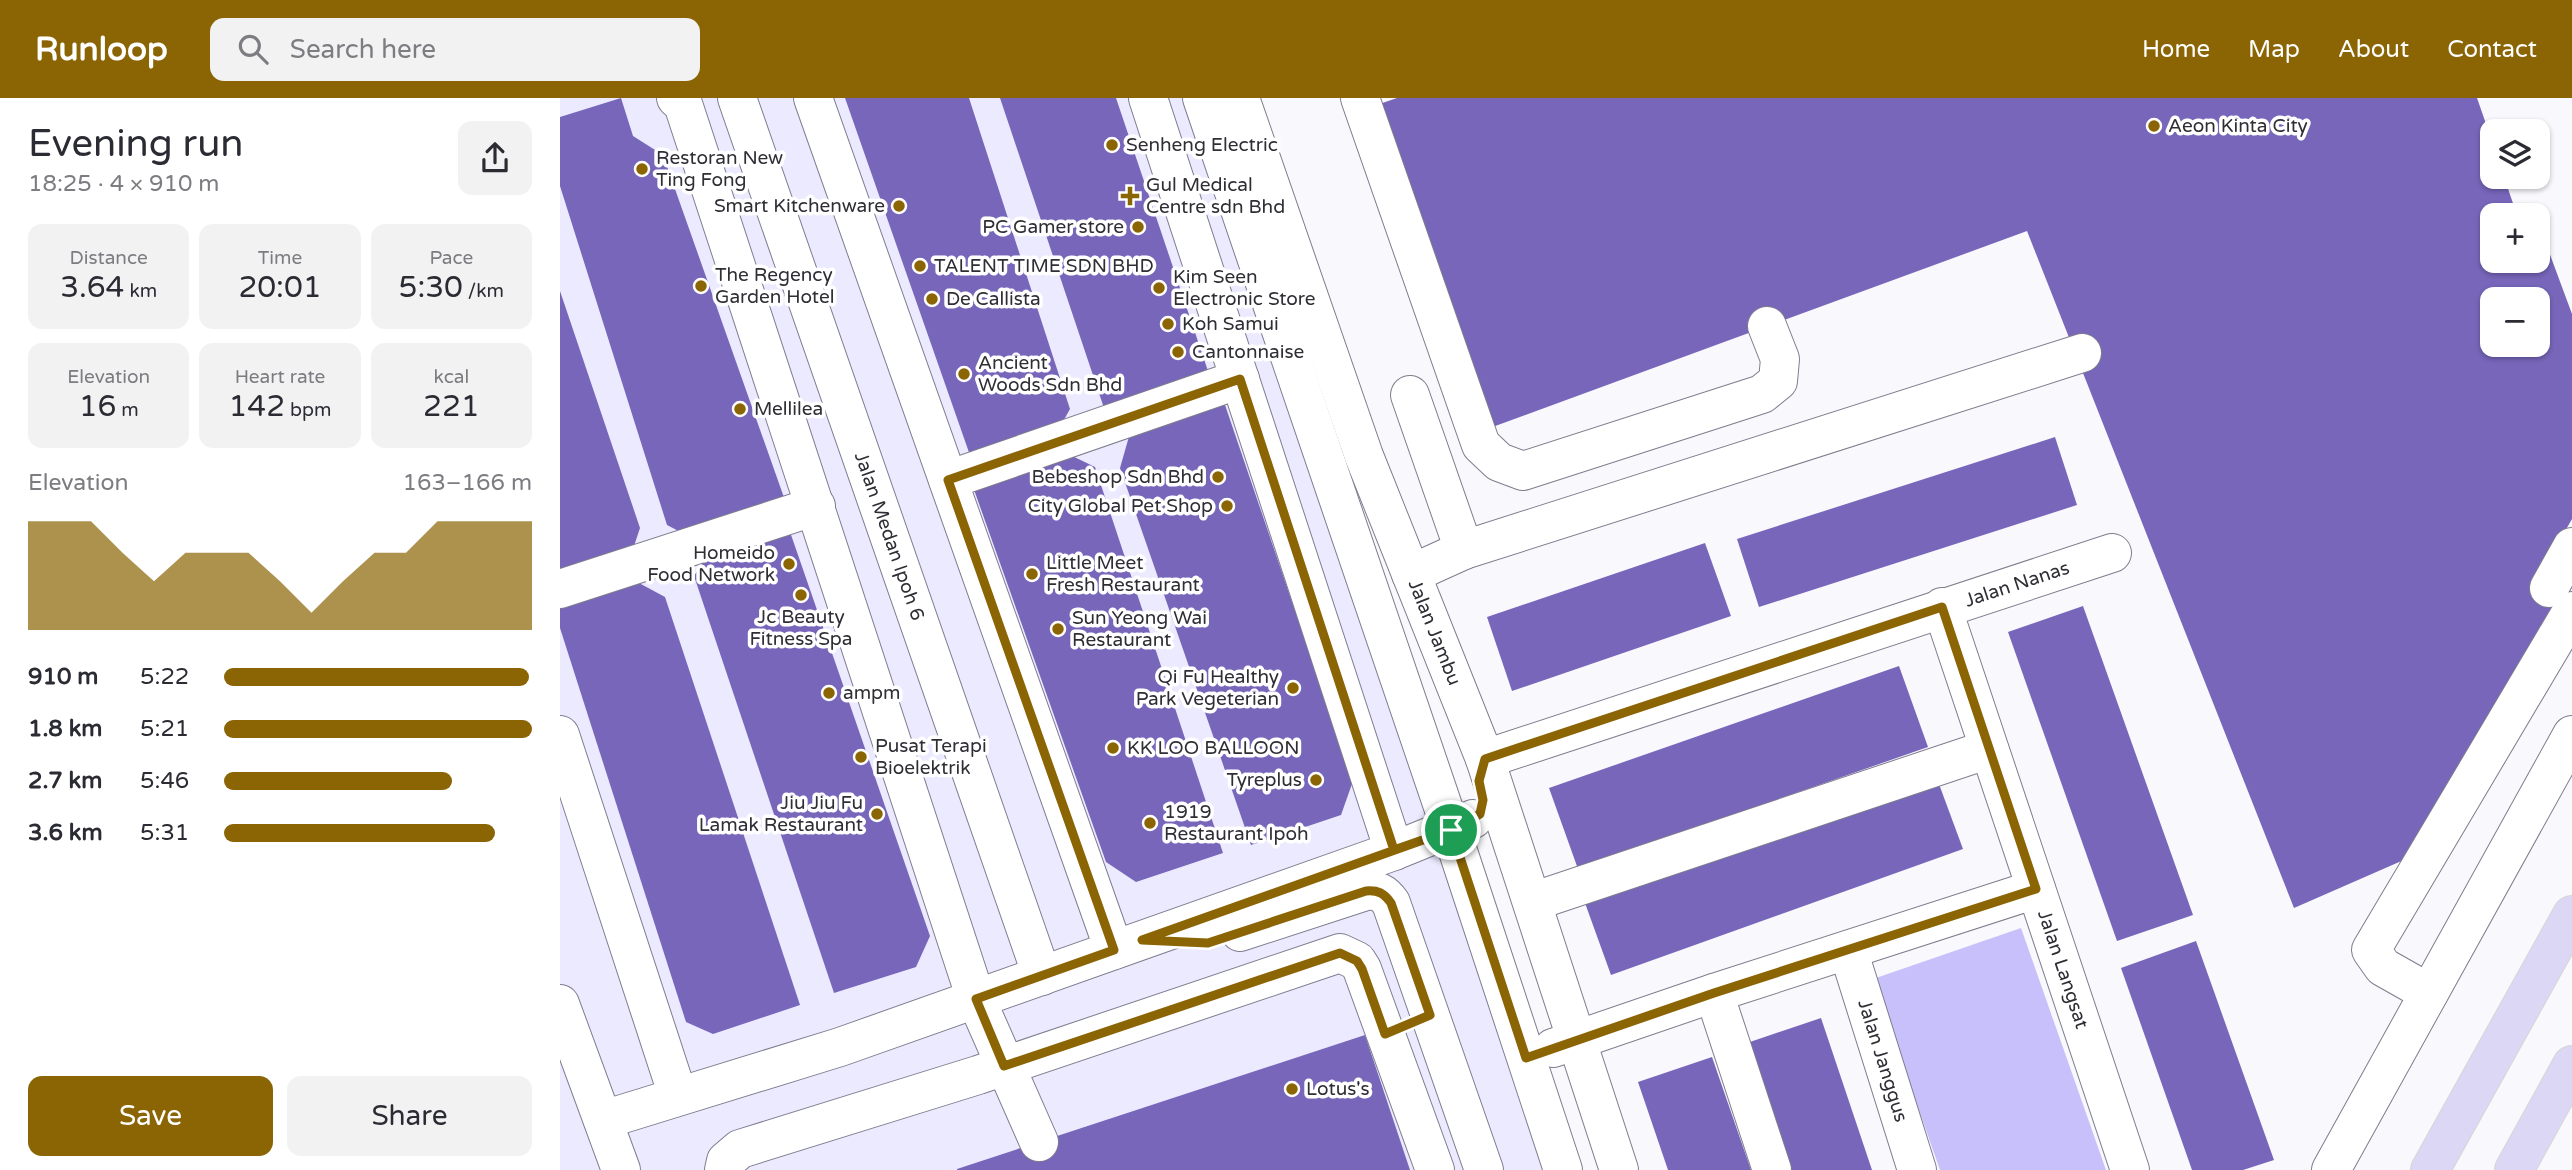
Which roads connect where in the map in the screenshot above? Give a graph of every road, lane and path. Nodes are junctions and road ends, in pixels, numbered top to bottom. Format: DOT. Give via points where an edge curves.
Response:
graph roads {
  1 [pos="676,98"];
  2 [pos="737,98"];
  3 [pos="813,98"];
  4 [pos="1148,98"];
  5 [pos="1202,98"];
  6 [pos="1240,98"];
  7 [pos="1360,99"];
  8 [pos="1767,326"];
  9 [pos="2082,353"];
  10 [pos="1240,379"];
  11 [pos="1410,395"];
  12 [pos="948,480"];
  13 [pos="816,506"];
  14 [pos="2572,547"];
  15 [pos="1464,550"];
  16 [pos="2112,553"];
  17 [pos="1411,574"];
  18 [pos="560,589"];
  19 [pos="2561,599"];
  20 [pos="1942,607"];
  21 [pos="560,734"];
  22 [pos="2572,735"];
  23 [pos="1989,749"];
  24 [pos="1485,759"];
  25 [pos="1451,830"];
  26 [pos="1394,850"];
  27 [pos="2036,889"];
  28 [pos="1532,902"];
  29 [pos="2572,915"];
  30 [pos="1128,945"];
  31 [pos="1848,950"];
  32 [pos="1042,976"];
  33 [pos="1714,993"];
  34 [pos="2429,993"];
  35 [pos="976,999"];
  36 [pos="560,1004"];
  37 [pos="1430,1015"];
  38 [pos="1385,1034"];
  39 [pos="1577,1040"];
  40 [pos="1526,1058"];
  41 [pos="2572,1065"];
  42 [pos="1004,1066"];
  43 [pos="678,1096"];
  44 [pos="603,1120"];
  45 [pos="1039,1142"];
  46 [pos="621,1170"];
  47 [pos="724,1170"];
  48 [pos="1435,1170"];
  49 [pos="1484,1170"];
  50 [pos="1563,1170"];
  51 [pos="1619,1170"];
  52 [pos="1772,1170"];
  53 [pos="1917,1170"];
  54 [pos="2130,1170"];
  55 [pos="2332,1170"];
  56 [pos="2430,1170"];
  57 [pos="2514,1170"];
  1 -- 13 [label="street" via="683,104"];
  2 -- 32 [label="street, Jalan Medan Ipoh 6"];
  3 -- 12 [label="street"];
  4 -- 10 [label="street"];
  5 -- 25 [label="street"];
  6 -- 17 [label="street, Jalan Jambu" via="1364,456"];
  7 -- 8 [label="street" via="1481,445 1499,462 1523,471 1762,394 1778,381 1780,359"];
  9 -- 15 [label="street"];
  10 -- 12 [label="street"];
  10 -- 26 [label="street"];
  11 -- 15 [label="street"];
  12 -- 30 [label="street"];
  13 -- 18 [label="street"];
  13 -- 35 [label="street"];
  14 -- 19 [label="street"];
  15 -- 17 [label="street"];
  16 -- 20 [label="street, Jalan Nanas"];
  17 -- 24 [label="street, Jalan Jambu"];
  19 -- 34 [label="street" via="2371,950 2384,967"];
  20 -- 23 [label="street, Jalan Langsat"];
  20 -- 24 [label="street, Jalan Nanas"];
  21 -- 43 [label="street"];
  22 -- 34 [label="street"];
  23 -- 27 [label="street, Jalan Langsat"];
  23 -- 28 [label="street"];
  24 -- 25 [label="street" via="1479,781 1480,814"];
  24 -- 28 [label="street, Jalan Jambu"];
  25 -- 26 [label="street"];
  25 -- 40 [label="street"];
  26 -- 30 [label="street"];
  27 -- 31 [label="street"];
  27 -- 54 [label="street, Jalan Langsat"];
  28 -- 39 [label="street, Jalan Jambu"];
  29 -- 56 [label="main road"];
  30 -- 32 [label="street"];
  30 -- 37 [label="street" via="1208,943 1376,890 1391,903"];
  31 -- 33 [label="street"];
  31 -- 53 [label="street, Jalan Janggus"];
  32 -- 35 [label="street"];
  33 -- 39 [label="street"];
  33 -- 52 [label="street"];
  34 -- 55 [label="street"];
  35 -- 42 [label="street"];
  35 -- 43 [label="street" via="840,1047"];
  36 -- 44 [label="street"];
  37 -- 38 [label="street"];
  37 -- 49 [label="street"];
  38 -- 42 [label="street" via="1362,969 1357,961 1340,953"];
  38 -- 48 [label="street"];
  39 -- 40 [label="street"];
  39 -- 51 [label="street, Jalan Jambu"];
  40 -- 50 [label="street"];
  41 -- 57 [label="main road"];
  42 -- 45 [label="street"];
  42 -- 47 [label="street" via="740,1149 726,1161"];
  43 -- 44 [label="street"];
  44 -- 46 [label="street"];
}
